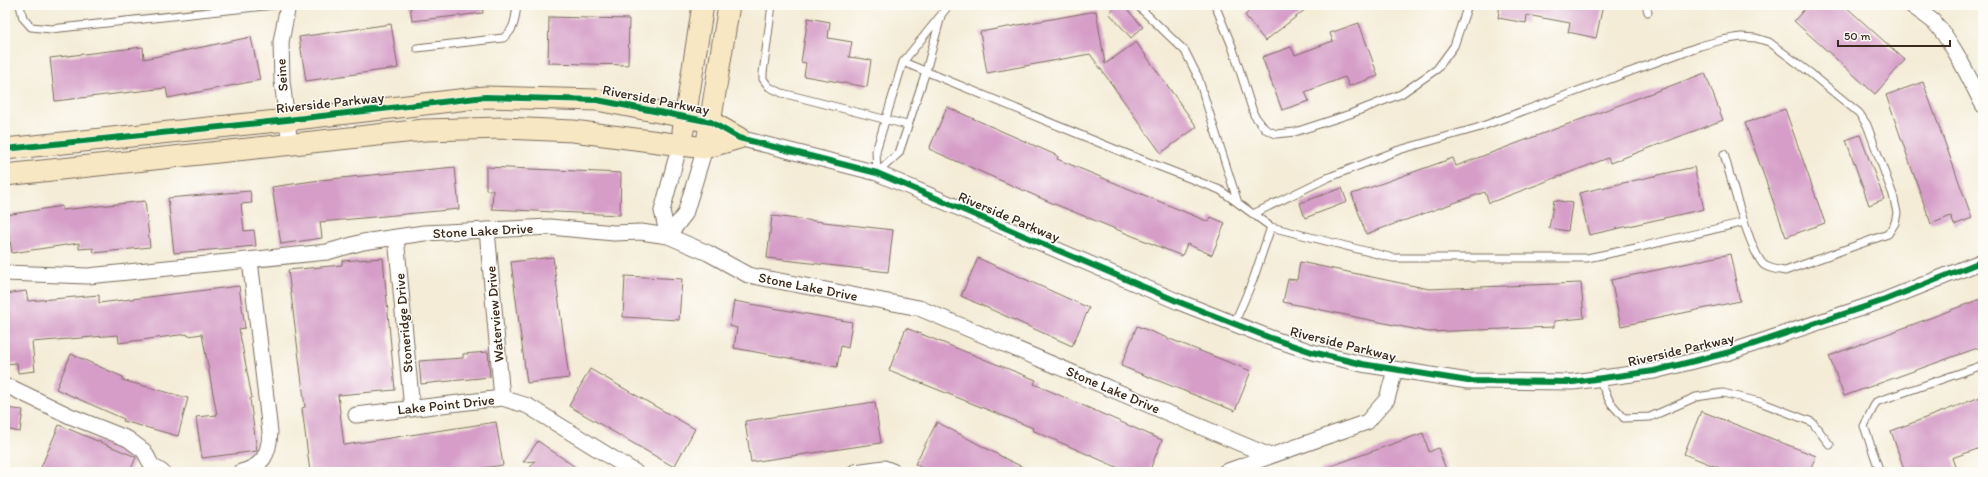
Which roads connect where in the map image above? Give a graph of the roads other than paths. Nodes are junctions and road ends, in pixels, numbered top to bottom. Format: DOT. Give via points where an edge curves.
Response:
graph roads {
  1 [pos="20,5"];
  2 [pos="274,5"];
  3 [pos="288,5"];
  4 [pos="517,5"];
  5 [pos="703,5"];
  6 [pos="729,5"];
  7 [pos="772,5"];
  8 [pos="949,5"];
  9 [pos="1138,5"];
  10 [pos="1215,5"];
  11 [pos="1468,5"];
  12 [pos="1912,5"];
  13 [pos="943,11"];
  14 [pos="417,48"];
  15 [pos="903,62"];
  16 [pos="926,71"];
  17 [pos="1983,105"];
  18 [pos="685,118"];
  19 [pos="886,119"];
  20 [pos="287,120"];
  21 [pos="711,122"];
  22 [pos="907,124"];
  23 [pos="738,138"];
  24 [pos="680,144"];
  25 [pos="290,145"];
  26 [pos="705,148"];
  27 [pos="5,149"];
  28 [pos="1724,154"];
  29 [pos="877,173"];
  30 [pos="5,176"];
  31 [pos="1238,203"];
  32 [pos="1253,214"];
  33 [pos="1744,222"];
  34 [pos="1271,227"];
  35 [pos="487,230"];
  36 [pos="668,236"];
  37 [pos="396,237"];
  38 [pos="250,260"];
  39 [pos="1983,261"];
  40 [pos="5,273"];
  41 [pos="1234,324"];
  42 [pos="1983,364"];
  43 [pos="1395,370"];
  44 [pos="1599,379"];
  45 [pos="5,387"];
  46 [pos="502,398"];
  47 [pos="412,409"];
  48 [pos="356,415"];
  49 [pos="1830,445"];
  50 [pos="1270,456"];
  51 [pos="162,472"];
  52 [pos="240,472"];
  53 [pos="635,472"];
  54 [pos="855,472"];
  55 [pos="894,472"];
  56 [pos="1225,472"];
  57 [pos="1880,472"];
  1 -- 2 [label="lane" via="23,18 31,27 51,29"];
  3 -- 20 [label="street, Seine" via="281,42"];
  4 -- 14 [label="lane" via="515,22 510,33 503,38"];
  5 -- 18 [label="street"];
  6 -- 21 [label="street"];
  7 -- 19 [label="lane" via="763,73 763,79 769,87 782,94 811,102"];
  8 -- 13 [label="lane"];
  9 -- 31 [label="lane" via="1185,51 1198,77"];
  10 -- 11 [label="lane" via="1232,46 1254,115 1265,129 1276,134 1296,132 1401,94 1437,69 1454,46"];
  12 -- 17 [label="street" via="1934,22 1967,72"];
  13 -- 15 [label="lane"];
  13 -- 16 [label="lane"];
  15 -- 16 [label="lane"];
  15 -- 19 [label="lane"];
  16 -- 22 [label="lane"];
  16 -- 31 [label="lane" via="1220,190"];
  18 -- 20 [label="street, Riverside Parkway" via="597,100 485,97"];
  18 -- 21 [label="street, Riverside Parkway"];
  18 -- 24 [label="street"];
  19 -- 22 [label="lane"];
  19 -- 29 [label="lane" via="876,152"];
  20 -- 25 [label="street, Seine"];
  20 -- 27 [label="street, Riverside Parkway"];
  21 -- 23 [label="street, Riverside Parkway"];
  21 -- 26 [label="street"];
  22 -- 29 [label="lane" via="899,153"];
  23 -- 26 [label="street"];
  23 -- 29 [label="street, Riverside Parkway"];
  24 -- 25 [label="street" via="573,131 504,128 424,130"];
  24 -- 26 [label="street"];
  24 -- 36 [label="street" via="662,211"];
  25 -- 30 [label="street"];
  26 -- 36 [label="street" via="685,214"];
  28 -- 33 [label="lane"];
  29 -- 41 [label="street, Riverside Parkway"];
  31 -- 32 [label="lane"];
  32 -- 33 [label="lane" via="1327,178 1399,150 1477,128 1700,46 1741,37 1770,42 1859,113 1867,125 1893,195 1897,213 1895,223 1888,234 1785,271 1765,265"];
  32 -- 34 [label="lane"];
  33 -- 34 [label="lane" via="1587,258 1393,258"];
  34 -- 41 [label="lane" via="1253,280"];
  35 -- 36 [label="street, Stone Lake Drive" via="550,227 614,234 641,232"];
  35 -- 37 [label="street, Stone Lake Drive"];
  35 -- 46 [label="street, Waterview Drive"];
  36 -- 50 [label="street, Stone Lake Drive" via="708,252 748,275 919,308"];
  37 -- 38 [label="street, Stone Lake Drive" via="363,242 327,252"];
  37 -- 47 [label="street, Stoneridge Drive"];
  38 -- 40 [label="street, Stone Lake Drive" via="88,276"];
  38 -- 52 [label="street" via="270,432 269,448 261,462 252,469"];
  39 -- 44 [label="street, Riverside Parkway" via="1886,300 1730,352 1654,372"];
  41 -- 43 [label="street, Riverside Parkway" via="1312,352"];
  42 -- 57 [label="lane" via="1876,402 1864,426"];
  43 -- 44 [label="street, Riverside Parkway" via="1468,381 1573,382"];
  43 -- 50 [label="street" via="1387,399 1367,422"];
  44 -- 49 [label="lane" via="1610,402 1624,418 1650,417 1696,397 1723,393 1760,402 1812,422"];
  45 -- 51 [label="street" via="128,439 144,451 152,466"];
  46 -- 47 [label="street, Lake Point Drive"];
  46 -- 53 [label="street, Lake Point Drive" via="528,406"];
  47 -- 48 [label="street, Lake Point Drive"];
  50 -- 56 [label="street"];
  54 -- 55 [label="street" via="884,468"];
}
